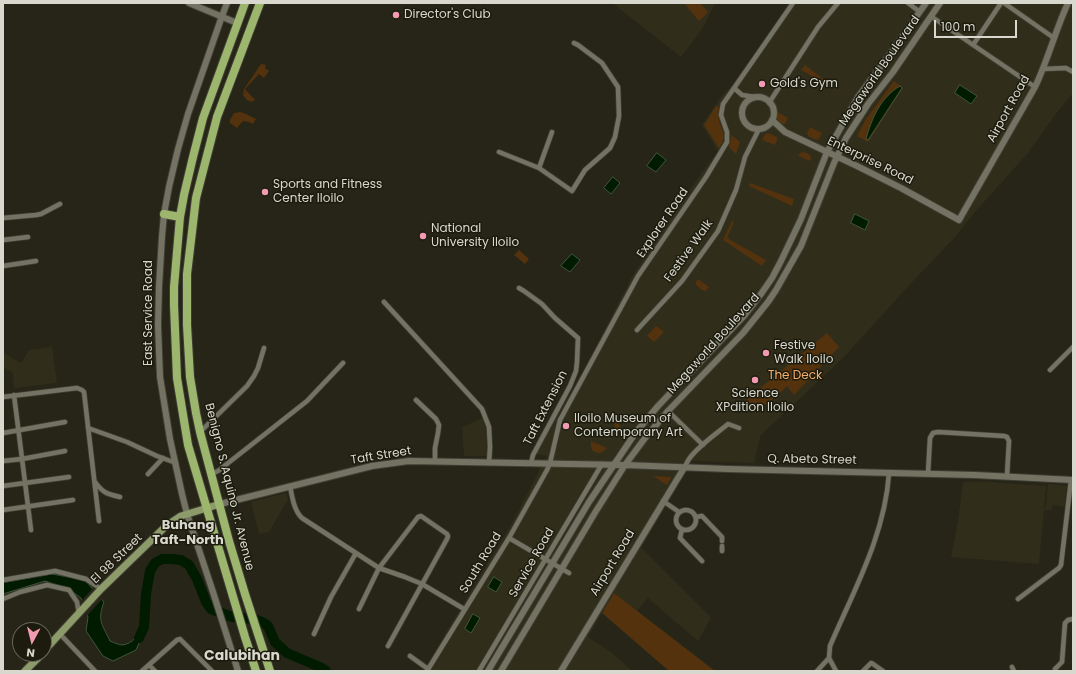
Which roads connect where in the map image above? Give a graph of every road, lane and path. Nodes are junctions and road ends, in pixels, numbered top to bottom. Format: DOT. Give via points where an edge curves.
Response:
graph roads {
  1 [pos="189,3"];
  2 [pos="228,3"];
  3 [pos="245,3"];
  4 [pos="260,3"];
  5 [pos="793,3"];
  6 [pos="838,3"];
  7 [pos="908,3"];
  8 [pos="926,3"];
  9 [pos="940,3"];
  10 [pos="1001,3"];
  11 [pos="1004,3"];
  12 [pos="1066,4"];
  13 [pos="920,12"];
  14 [pos="222,16"];
  15 [pos="932,17"];
  16 [pos="237,23"];
  17 [pos="1054,38"];
  18 [pos="574,43"];
  19 [pos="973,45"];
  20 [pos="1043,69"];
  21 [pos="1073,72"];
  22 [pos="1035,87"];
  23 [pos="734,88"];
  24 [pos="756,97"];
  25 [pos="773,106"];
  26 [pos="772,120"];
  27 [pos="759,129"];
  28 [pos="552,132"];
  29 [pos="837,133"];
  30 [pos="846,138"];
  31 [pos="499,152"];
  32 [pos="827,152"];
  33 [pos="837,157"];
  34 [pos="540,168"];
  35 [pos="817,179"];
  36 [pos="827,182"];
  37 [pos="60,204"];
  38 [pos="164,214"];
  39 [pos="180,217"];
  40 [pos="3,218"];
  41 [pos="959,220"];
  42 [pos="28,237"];
  43 [pos="3,240"];
  44 [pos="36,261"];
  45 [pos="3,266"];
  46 [pos="519,288"];
  47 [pos="384,302"];
  48 [pos="174,305"];
  49 [pos="187,305"];
  50 [pos="637,330"];
  51 [pos="1073,347"];
  52 [pos="264,348"];
  53 [pos="343,363"];
  54 [pos="1050,370"];
  55 [pos="14,395"];
  56 [pos="3,396"];
  57 [pos="416,400"];
  58 [pos="668,411"];
  59 [pos="65,422"];
  60 [pos="88,428"];
  61 [pos="739,428"];
  62 [pos="19,431"];
  63 [pos="200,432"];
  64 [pos="636,432"];
  65 [pos="3,433"];
  66 [pos="644,439"];
  67 [pos="703,445"];
  68 [pos="65,451"];
  69 [pos="163,458"];
  70 [pos="22,459"];
  71 [pos="3,461"];
  72 [pos="435,461"];
  73 [pos="176,463"];
  74 [pos="489,463"];
  75 [pos="531,463"];
  76 [pos="550,463"];
  77 [pos="602,464"];
  78 [pos="614,465"];
  79 [pos="625,465"];
  80 [pos="684,468"];
  81 [pos="889,473"];
  82 [pos="148,474"];
  83 [pos="211,474"];
  84 [pos="928,474"];
  85 [pos="1007,476"];
  86 [pos="69,478"];
  87 [pos="1072,480"];
  88 [pos="95,482"];
  89 [pos="25,483"];
  90 [pos="3,486"];
  91 [pos="290,486"];
  92 [pos="599,486"];
  93 [pos="608,492"];
  94 [pos="120,497"];
  95 [pos="73,500"];
  96 [pos="663,501"];
  97 [pos="220,504"];
  98 [pos="28,506"];
  99 [pos="207,508"];
  100 [pos="3,510"];
  101 [pos="679,512"];
  102 [pos="187,514"];
  103 [pos="696,517"];
  104 [pos="99,521"];
  105 [pos="682,529"];
  106 [pos="31,530"];
  107 [pos="509,538"];
  108 [pos="566,540"];
  109 [pos="576,546"];
  110 [pos="722,546"];
  111 [pos="356,553"];
  112 [pos="545,559"];
  113 [pos="702,561"];
  114 [pos="552,563"];
  115 [pos="379,568"];
  116 [pos="562,569"];
  117 [pos="570,573"];
  118 [pos="3,580"];
  119 [pos="422,584"];
  120 [pos="101,590"];
  121 [pos="535,591"];
  122 [pos="546,596"];
  123 [pos="3,599"];
  124 [pos="1018,599"];
  125 [pos="359,609"];
  126 [pos="464,609"];
  127 [pos="79,614"];
  128 [pos="1073,619"];
  129 [pos="60,634"];
  130 [pos="314,634"];
  131 [pos="52,642"];
  132 [pos="388,646"];
  133 [pos="410,656"];
  134 [pos="829,658"];
  135 [pos="34,662"];
  136 [pos="149,665"];
  137 [pos="1055,669"];
  138 [pos="427,670"];
  139 [pos="26,671"];
  140 [pos="95,671"];
  141 [pos="142,671"];
  142 [pos="155,671"];
  143 [pos="212,671"];
  144 [pos="238,671"];
  145 [pos="256,671"];
  146 [pos="270,671"];
  147 [pos="479,671"];
  148 [pos="488,671"];
  149 [pos="501,671"];
  150 [pos="561,671"];
  151 [pos="816,671"];
  152 [pos="836,671"];
  153 [pos="863,671"];
  154 [pos="883,671"];
  1 -- 14 [label="main road"];
  2 -- 14 [label="main road, East Service Road"];
  3 -- 16 [label="highway, Benigno S. Aquino Jr. Avenue"];
  4 -- 49 [label="highway, Benigno S. Aquino Jr. Avenue" via="217,117 196,198 187,274"];
  5 -- 23 [label="street, Explorer Road"];
  6 -- 25 [label="street" via="818,27 769,103"];
  7 -- 13 [label="street"];
  8 -- 13 [label="main road, Megaworld Boulevard"];
  9 -- 15 [label="main road, Megaworld Boulevard"];
  10 -- 19 [label="street"];
  11 -- 17 [label="street"];
  12 -- 17 [label="main road, Airport Road"];
  13 -- 29 [label="main road, Megaworld Boulevard" via="858,97"];
  14 -- 16 [label="main road"];
  14 -- 38 [label="main road, East Service Road" via="186,121"];
  15 -- 19 [label="street"];
  15 -- 30 [label="main road, Megaworld Boulevard"];
  16 -- 39 [label="highway, Benigno S. Aquino Jr. Avenue" via="203,118"];
  17 -- 20 [label="main road, Airport Road"];
  18 -- 34 [label="street" via="602,63 618,87 619,116 615,137 610,148 585,170 572,191"];
  19 -- 22 [label="street"];
  20 -- 21 [label="street" via="1066,68"];
  20 -- 22 [label="main road, Airport Road"];
  22 -- 41 [label="main road, Airport Road"];
  23 -- 24 [label="street" via="742,95"];
  23 -- 76 [label="street, Explorer Road" via="723,104 721,115 727,132 727,142 638,276 560,420"];
  24 -- 25 [label="main road" via="766,99"];
  24 -- 27 [label="main road" via="746,101 742,115 746,124"];
  25 -- 26 [label="main road"];
  26 -- 27 [label="main road" via="764,128"];
  26 -- 32 [label="main road, Enterprise Road" via="785,132"];
  27 -- 50 [label="street, Festive Walk" via="745,157 736,190 718,232 682,282"];
  28 -- 34 [label="street"];
  29 -- 30 [label="main road" via="839,139"];
  29 -- 32 [label="main road, Megaworld Boulevard"];
  30 -- 33 [label="main road, Megaworld Boulevard"];
  31 -- 34 [label="street"];
  32 -- 33 [label="main road, Enterprise Road"];
  32 -- 35 [label="main road, Megaworld Boulevard"];
  33 -- 36 [label="main road, Megaworld Boulevard"];
  33 -- 41 [label="main road, Enterprise Road" via="902,188"];
  35 -- 36 [label="main road" via="824,174"];
  35 -- 64 [label="main road, Megaworld Boulevard" via="789,245 761,294 739,322"];
  36 -- 58 [label="main road, Megaworld Boulevard" via="794,260 768,302 743,333"];
  37 -- 40 [label="street" via="41,214"];
  38 -- 39 [label="highway"];
  38 -- 73 [label="main road, East Service Road" via="158,287 159,360 166,417"];
  39 -- 48 [label="highway, Benigno S. Aquino Jr. Avenue"];
  42 -- 43 [label="street"];
  44 -- 45 [label="street"];
  46 -- 75 [label="street, Taft Extension" via="542,304 578,338 576,371"];
  47 -- 74 [label="street" via="482,409 489,427"];
  48 -- 49 [label="highway"];
  48 -- 99 [label="highway, Benigno S. Aquino Jr. Avenue" via="177,378 182,415"];
  49 -- 63 [label="highway, Benigno S. Aquino Jr. Avenue" via="190,377"];
  51 -- 54 [label="street"];
  52 -- 63 [label="street" via="258,368 247,386"];
  53 -- 83 [label="street" via="307,402"];
  55 -- 56 [label="street"];
  55 -- 60 [label="street" via="77,388 86,396"];
  55 -- 62 [label="street"];
  57 -- 72 [label="street" via="436,419 438,425"];
  58 -- 66 [label="main road, Megaworld Boulevard"];
  58 -- 67 [label="street"];
  59 -- 62 [label="street"];
  60 -- 69 [label="street"];
  60 -- 88 [label="street"];
  61 -- 67 [label="street" via="728,424"];
  62 -- 65 [label="street"];
  62 -- 70 [label="street"];
  63 -- 83 [label="highway, Benigno S. Aquino Jr. Avenue"];
  64 -- 66 [label="main road" via="636,439"];
  64 -- 78 [label="main road, Megaworld Boulevard"];
  66 -- 79 [label="main road, Megaworld Boulevard"];
  67 -- 80 [label="street"];
  68 -- 70 [label="street"];
  69 -- 73 [label="street"];
  69 -- 82 [label="street"];
  70 -- 71 [label="street"];
  70 -- 89 [label="street"];
  72 -- 74 [label="main road, Taft Street"];
  72 -- 91 [label="main road, Taft Street" via="409,461 372,466"];
  73 -- 102 [label="main road, East Service Road"];
  74 -- 75 [label="main road, Taft Street"];
  75 -- 76 [label="main road, Taft Street"];
  76 -- 77 [label="main road, Q. Abeto Street"];
  76 -- 107 [label="street, South Road"];
  77 -- 78 [label="main road, Q. Abeto Street"];
  77 -- 112 [label="street, Service Road"];
  78 -- 79 [label="main road, Q. Abeto Street"];
  78 -- 92 [label="main road, Megaworld Boulevard"];
  79 -- 80 [label="main road, Q. Abeto Street"];
  79 -- 93 [label="main road, Megaworld Boulevard"];
  80 -- 81 [label="main road, Q. Abeto Street"];
  80 -- 96 [label="main road, Airport Road"];
  81 -- 84 [label="main road, Q. Abeto Street"];
  81 -- 134 [label="street" via="888,490 870,556 830,646"];
  83 -- 97 [label="highway, Benigno S. Aquino Jr. Avenue"];
  84 -- 85 [label="main road, Q. Abeto Street"];
  84 -- 85 [label="street" via="930,438 933,433 938,432 1007,437"];
  85 -- 87 [label="main road, Q. Abeto Street"];
  86 -- 89 [label="street"];
  87 -- 124 [label="street" via="1061,565"];
  88 -- 94 [label="street" via="108,494"];
  88 -- 104 [label="street"];
  89 -- 90 [label="street"];
  89 -- 98 [label="street"];
  91 -- 97 [label="main road, Taft Street"];
  91 -- 111 [label="street" via="299,515"];
  92 -- 93 [label="main road" via="606,484"];
  92 -- 108 [label="main road, Megaworld Boulevard"];
  93 -- 109 [label="main road, Megaworld Boulevard"];
  95 -- 98 [label="street"];
  96 -- 101 [label="street"];
  96 -- 150 [label="main road, Airport Road"];
  97 -- 99 [label="main road, El 98 Street"];
  97 -- 146 [label="highway, Benigno S. Aquino Jr. Avenue" via="227,536"];
  98 -- 100 [label="street"];
  98 -- 106 [label="street"];
  99 -- 102 [label="main road, El 98 Street"];
  99 -- 145 [label="highway, Benigno S. Aquino Jr. Avenue"];
  101 -- 103 [label="street" via="689,510"];
  101 -- 105 [label="street" via="676,521"];
  102 -- 120 [label="main road, El 98 Street" via="166,526"];
  102 -- 144 [label="main road, East Service Road"];
  103 -- 105 [label="street" via="696,524 692,529"];
  103 -- 110 [label="street" via="702,516 722,537"];
  105 -- 113 [label="street" via="680,538"];
  107 -- 112 [label="street"];
  107 -- 126 [label="street, South Road"];
  108 -- 109 [label="main road" via="568,549"];
  108 -- 114 [label="main road, Megaworld Boulevard"];
  109 -- 116 [label="main road, Megaworld Boulevard"];
  111 -- 115 [label="street"];
  111 -- 130 [label="street"];
  112 -- 114 [label="street"];
  112 -- 147 [label="street, Service Road"];
  114 -- 116 [label="street"];
  114 -- 121 [label="main road, Megaworld Boulevard"];
  115 -- 119 [label="street"];
  115 -- 119 [label="street" via="418,517 422,516 448,536"];
  115 -- 125 [label="street"];
  116 -- 117 [label="street"];
  116 -- 122 [label="main road, Megaworld Boulevard"];
  118 -- 120 [label="street" via="55,570 86,579"];
  119 -- 126 [label="street"];
  119 -- 132 [label="street"];
  120 -- 127 [label="main road, El 98 Street"];
  121 -- 122 [label="main road" via="544,587"];
  121 -- 148 [label="main road, Megaworld Boulevard"];
  122 -- 149 [label="main road, Megaworld Boulevard"];
  123 -- 127 [label="street" via="47,585 69,590 77,602"];
  126 -- 138 [label="street, South Road"];
  127 -- 129 [label="main road, El 98 Street"];
  128 -- 137 [label="street" via="1065,623 1062,662"];
  129 -- 131 [label="main road, El 98 Street"];
  129 -- 140 [label="street"];
  133 -- 138 [label="street"];
  134 -- 151 [label="street"];
  134 -- 152 [label="street"];
  135 -- 139 [label="main road"];
  136 -- 141 [label="street"];
  136 -- 142 [label="street"];
  136 -- 143 [label="street" via="180,639"];
  153 -- 154 [label="street" via="871,663"];
}
